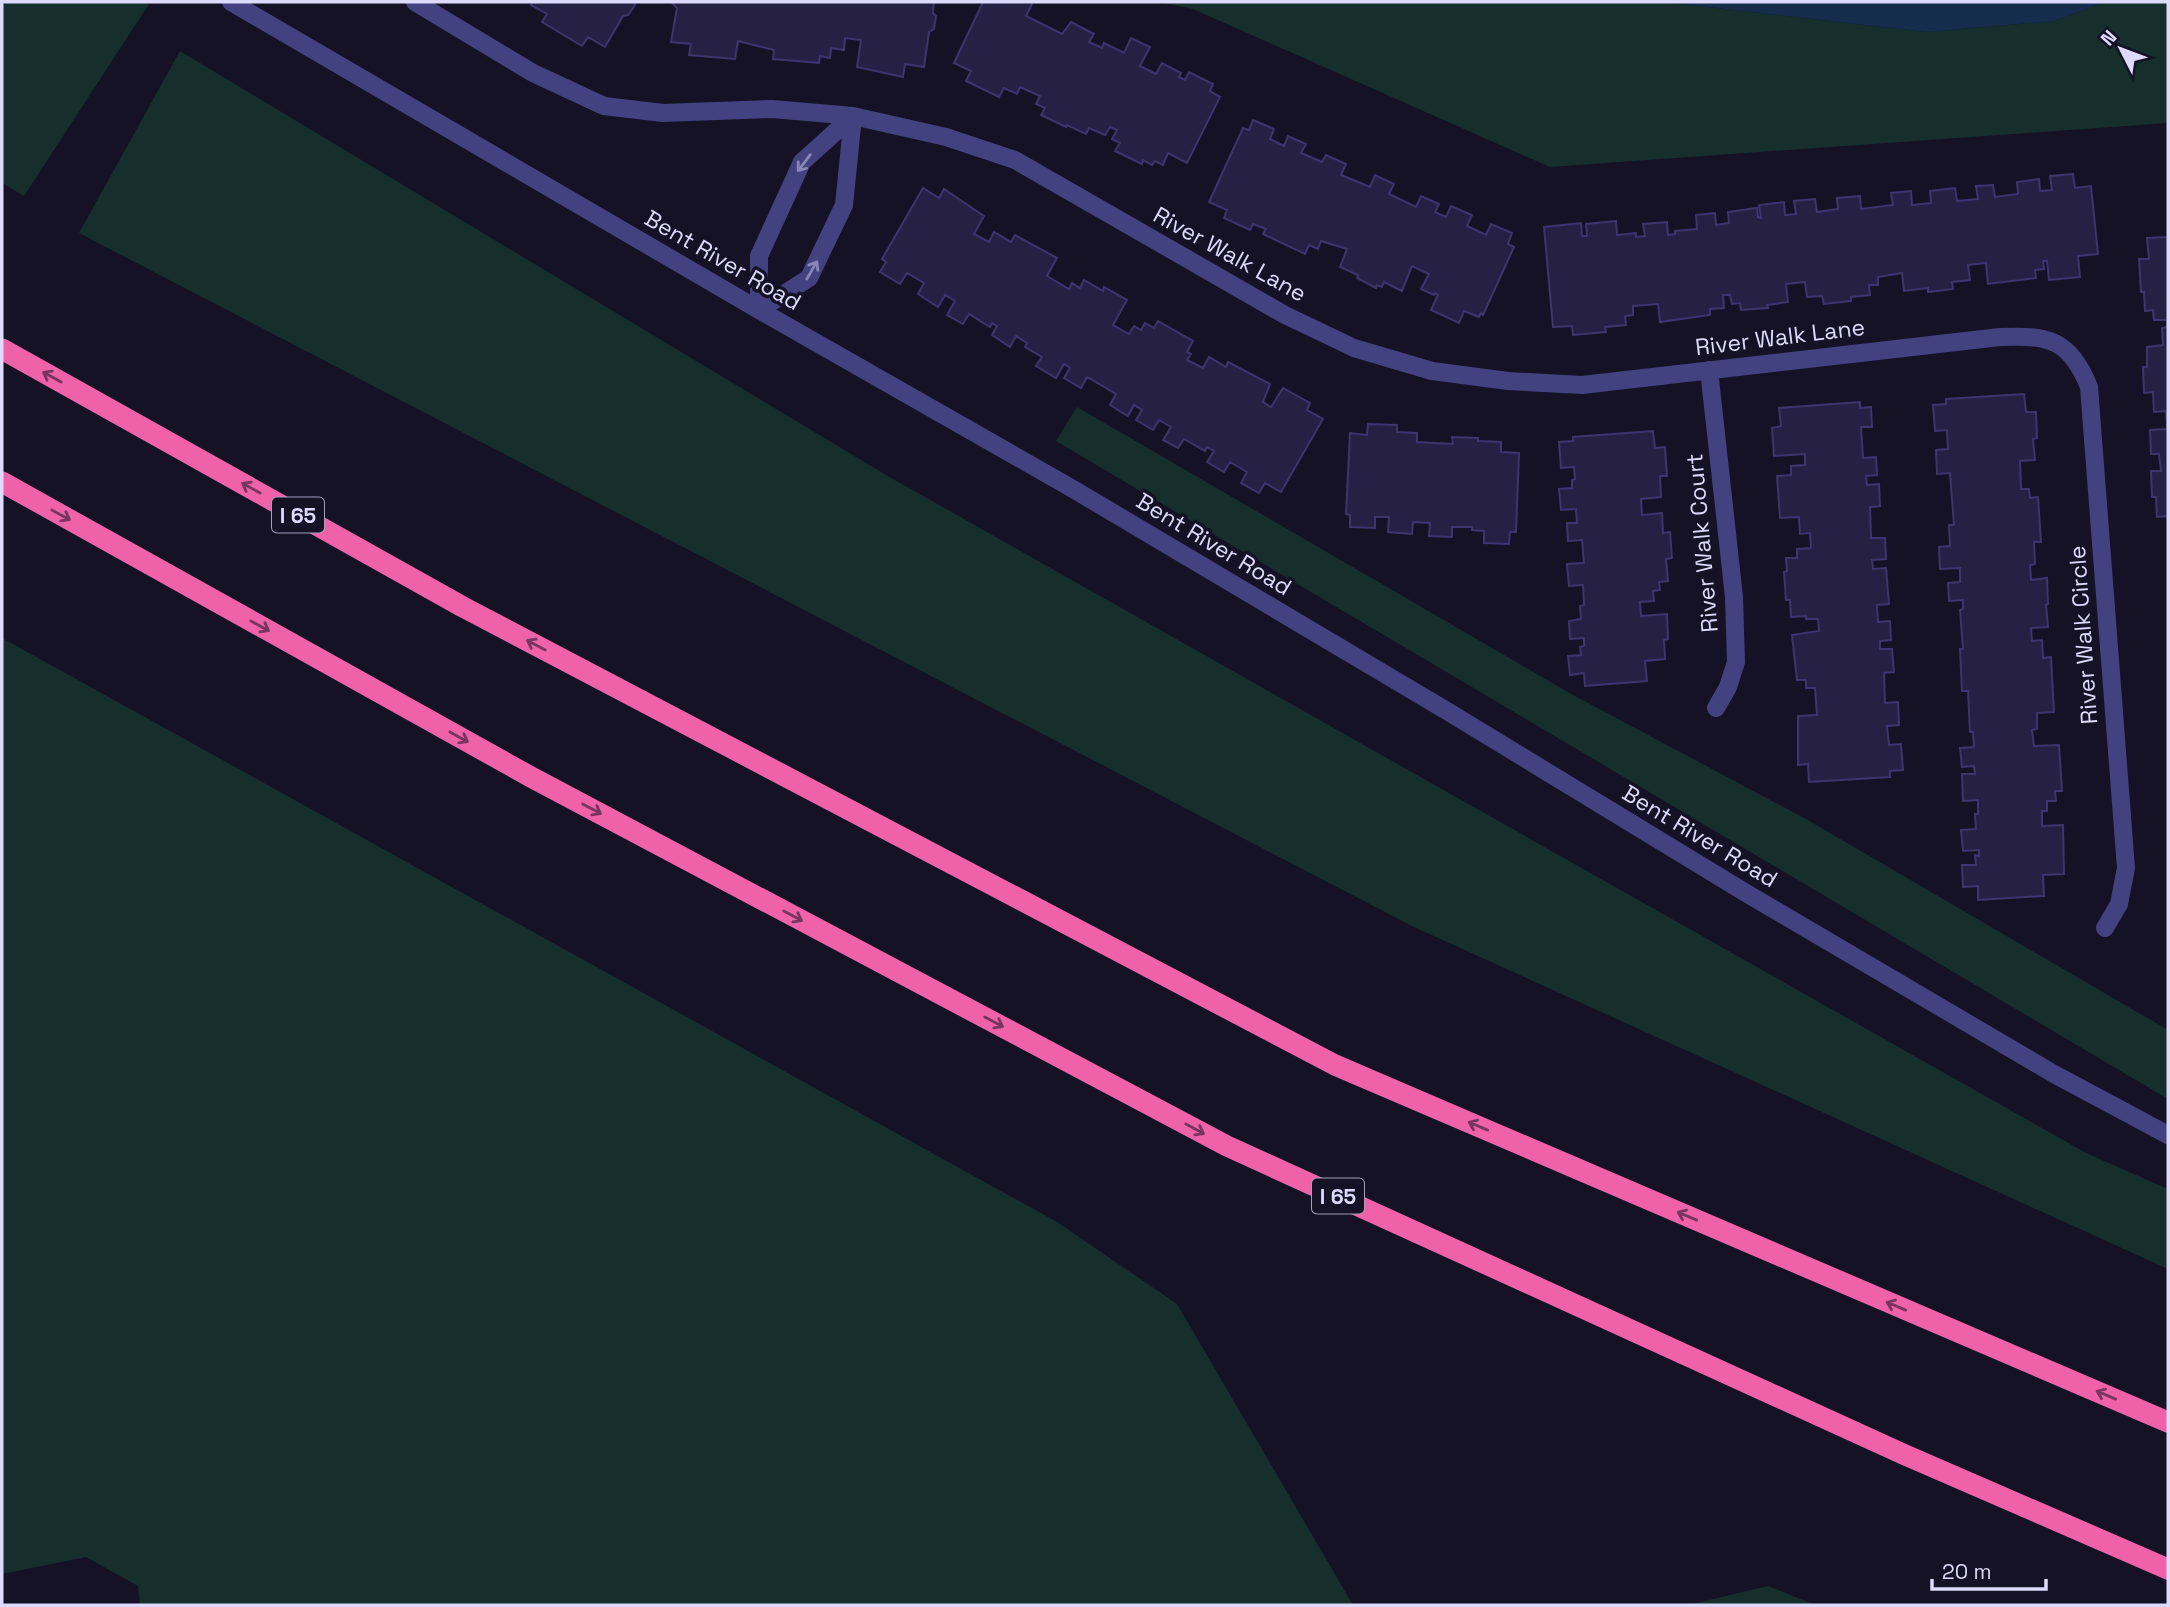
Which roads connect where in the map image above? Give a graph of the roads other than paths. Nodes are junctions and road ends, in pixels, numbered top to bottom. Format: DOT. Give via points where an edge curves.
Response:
graph roads {
  1 [pos="231,2"];
  2 [pos="415,2"];
  3 [pos="853,116"];
  4 [pos="759,310"];
  5 [pos="2060,344"];
  6 [pos="2,349"];
  7 [pos="1709,370"];
  8 [pos="2,482"];
  9 [pos="1716,708"];
  10 [pos="2105,928"];
  11 [pos="2168,1135"];
  12 [pos="2168,1422"];
  13 [pos="2168,1569"];
  1 -- 4 [label="street, Bent River Road"];
  2 -- 3 [label="street, River Walk Lane" via="533,73 604,106 663,113 772,109"];
  3 -- 4 [label="street, one-way" via="802,162 759,256"];
  4 -- 3 [label="street, one-way" via="809,278 815,266 844,205"];
  3 -- 7 [label="street, River Walk Lane" via="946,137 1015,160 1285,315 1353,348 1432,371 1508,381 1582,385"];
  4 -- 11 [label="street, Bent River Road" via="1085,496 2054,1074"];
  5 -- 7 [label="street, River Walk Lane" via="2031,336 2000,337"];
  5 -- 10 [label="street, River Walk Circle" via="2081,365 2089,387 2126,868 2119,904"];
  12 -- 6 [label="highway, I 65, one-way" via="1335,1065 463,607"];
  7 -- 9 [label="street, River Walk Court" via="1734,597 1736,662"];
  8 -- 13 [label="highway, I 65, one-way" via="531,777 1227,1146 1903,1454"];
}
